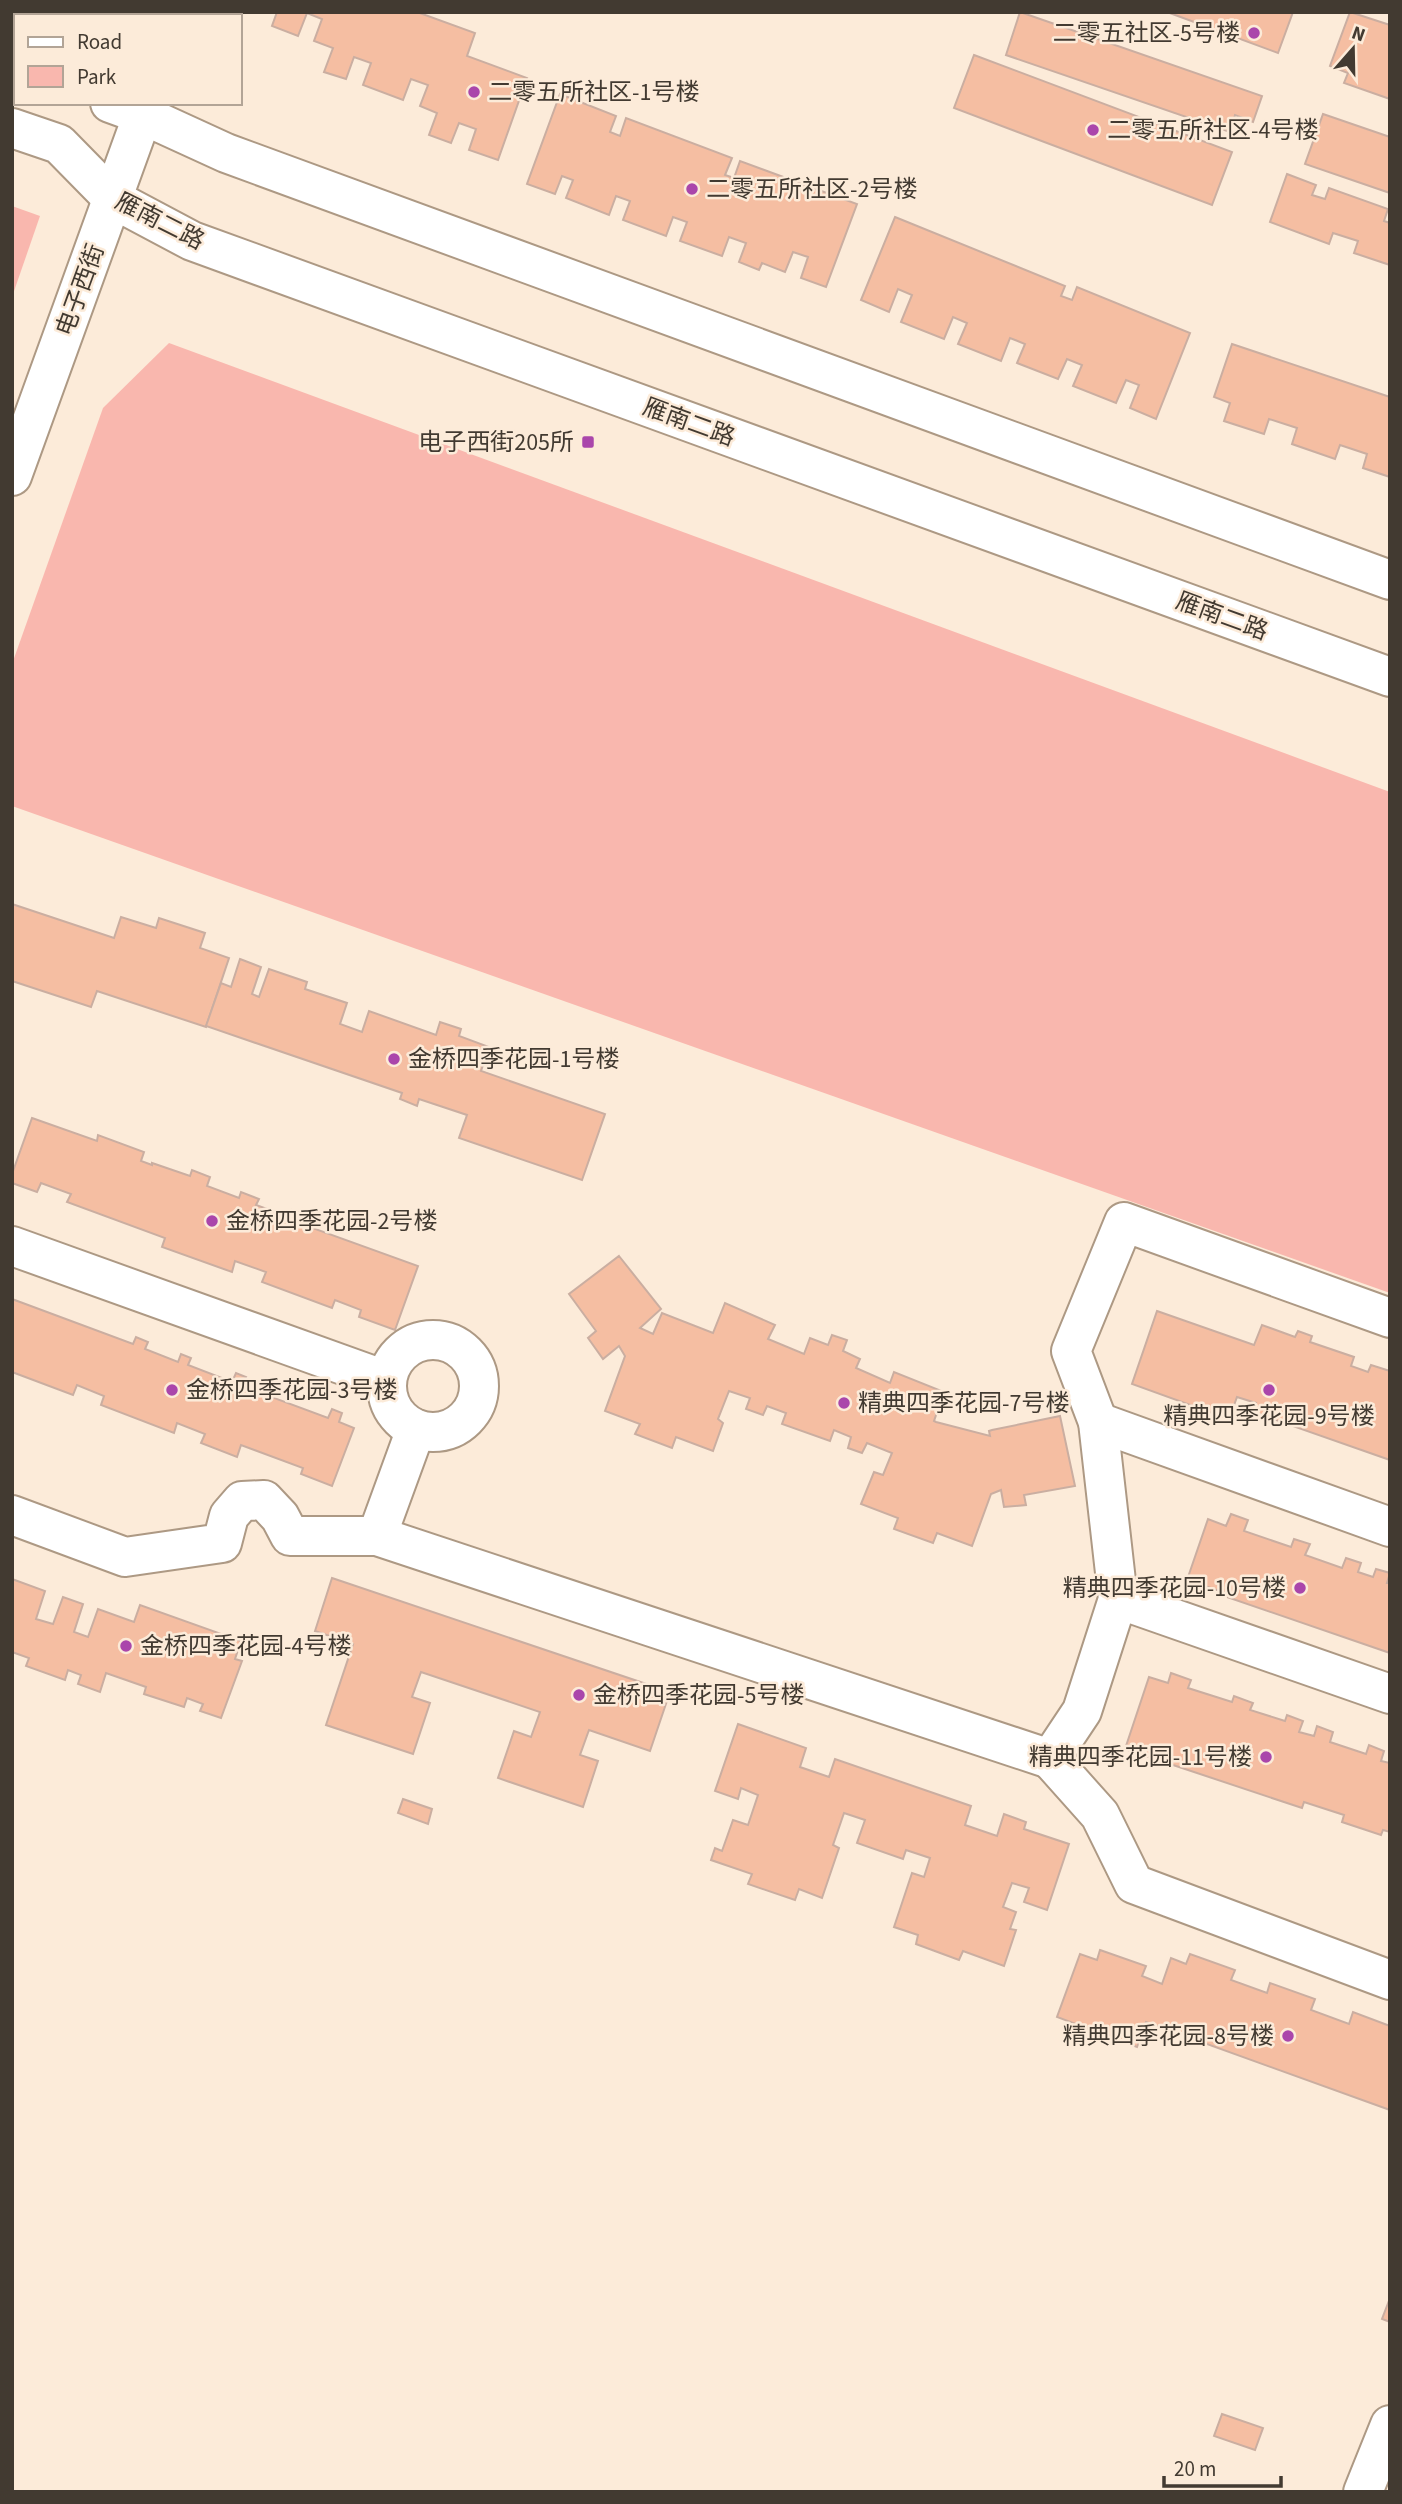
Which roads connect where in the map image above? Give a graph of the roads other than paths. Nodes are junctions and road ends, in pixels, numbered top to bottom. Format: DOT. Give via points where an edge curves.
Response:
graph roads {
  1 [pos="133,107"];
  2 [pos="12,128"];
  3 [pos="113,199"];
  4 [pos="12,476"];
  5 [pos="1390,580"];
  6 [pos="1390,677"];
  7 [pos="12,1246"];
  8 [pos="1390,1318"];
  9 [pos="386,1380"];
  10 [pos="1098,1422"];
  11 [pos="416,1429"];
  12 [pos="12,1515"];
  13 [pos="1390,1527"];
  14 [pos="377,1536"];
  15 [pos="1118,1599"];
  16 [pos="1390,1694"];
  17 [pos="1050,1759"];
  18 [pos="1390,1980"];
  19 [pos="1390,2425"];
  20 [pos="1363,2492"];
  1 -- 3 [label="street, 电子西街"];
  1 -- 5 [label="street" via="226,153"];
  2 -- 3 [label="street, 雁南二路" via="59,144"];
  3 -- 4 [label="street, 电子西街"];
  3 -- 6 [label="street, 雁南二路" via="192,240"];
  7 -- 9 [label="street"];
  8 -- 10 [label="street" via="1124,1222 1071,1351"];
  9 -- 11 [label="street" via="391,1406 400,1420"];
  9 -- 11 [label="street" via="394,1359 415,1343 431,1339 454,1345 469,1357 480,1385 467,1417 454,1427 432,1432"];
  10 -- 13 [label="street"];
  10 -- 15 [label="street"];
  11 -- 14 [label="street"];
  12 -- 14 [label="street" via="125,1557 222,1543 229,1516 242,1501 264,1500 290,1536"];
  14 -- 17 [label="street"];
  15 -- 16 [label="street"];
  15 -- 17 [label="street" via="1082,1711"];
  17 -- 18 [label="street" via="1100,1815 1134,1884"];
  19 -- 20 [label="street"];
}
